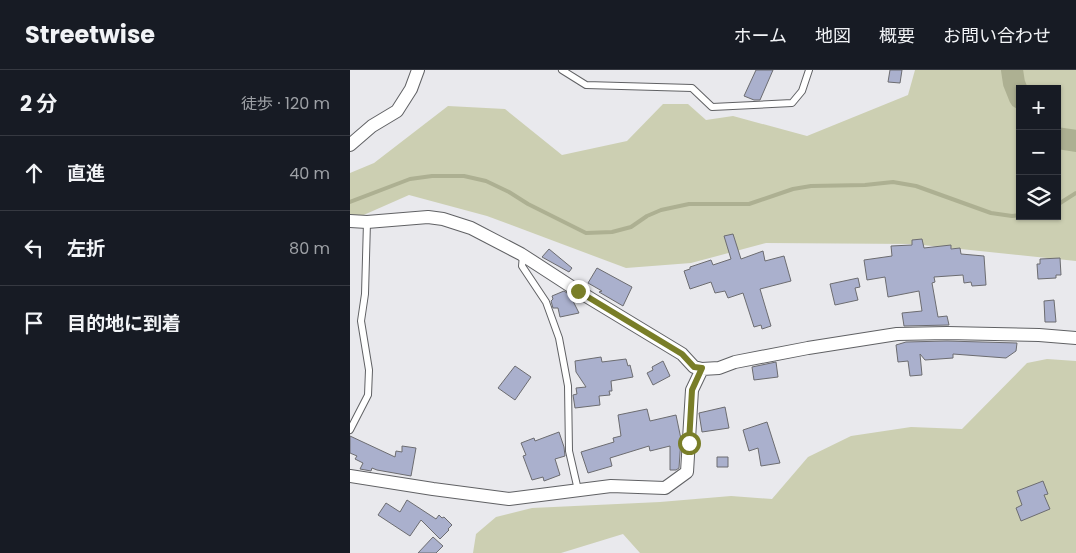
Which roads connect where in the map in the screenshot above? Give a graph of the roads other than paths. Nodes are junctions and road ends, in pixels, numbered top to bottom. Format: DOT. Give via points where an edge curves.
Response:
graph roads {
  1 [pos="418,70"];
  2 [pos="562,70"];
  3 [pos="809,70"];
  4 [pos="350,145"];
  5 [pos="350,221"];
  6 [pos="367,222"];
  7 [pos="523,255"];
  8 [pos="1076,338"];
  9 [pos="702,368"];
  10 [pos="350,430"];
  11 [pos="350,476"];
  12 [pos="578,490"];
  1 -- 4 [label="street" via="397,111"];
  2 -- 3 [label="lane" via="586,85 692,88 712,107 792,103 802,92"];
  5 -- 6 [label="street"];
  6 -- 7 [label="street" via="443,219 471,228"];
  6 -- 10 [label="lane" via="361,321 369,370 368,395"];
  7 -- 9 [label="street" via="682,354 694,367"];
  7 -- 12 [label="lane" via="522,266 546,302 559,338 568,386 569,451"];
  8 -- 9 [label="street" via="966,333 897,334 808,348 719,368"];
  9 -- 12 [label="street" via="692,390 687,472 665,488 611,486"];
  11 -- 12 [label="street" via="509,499"];
}
